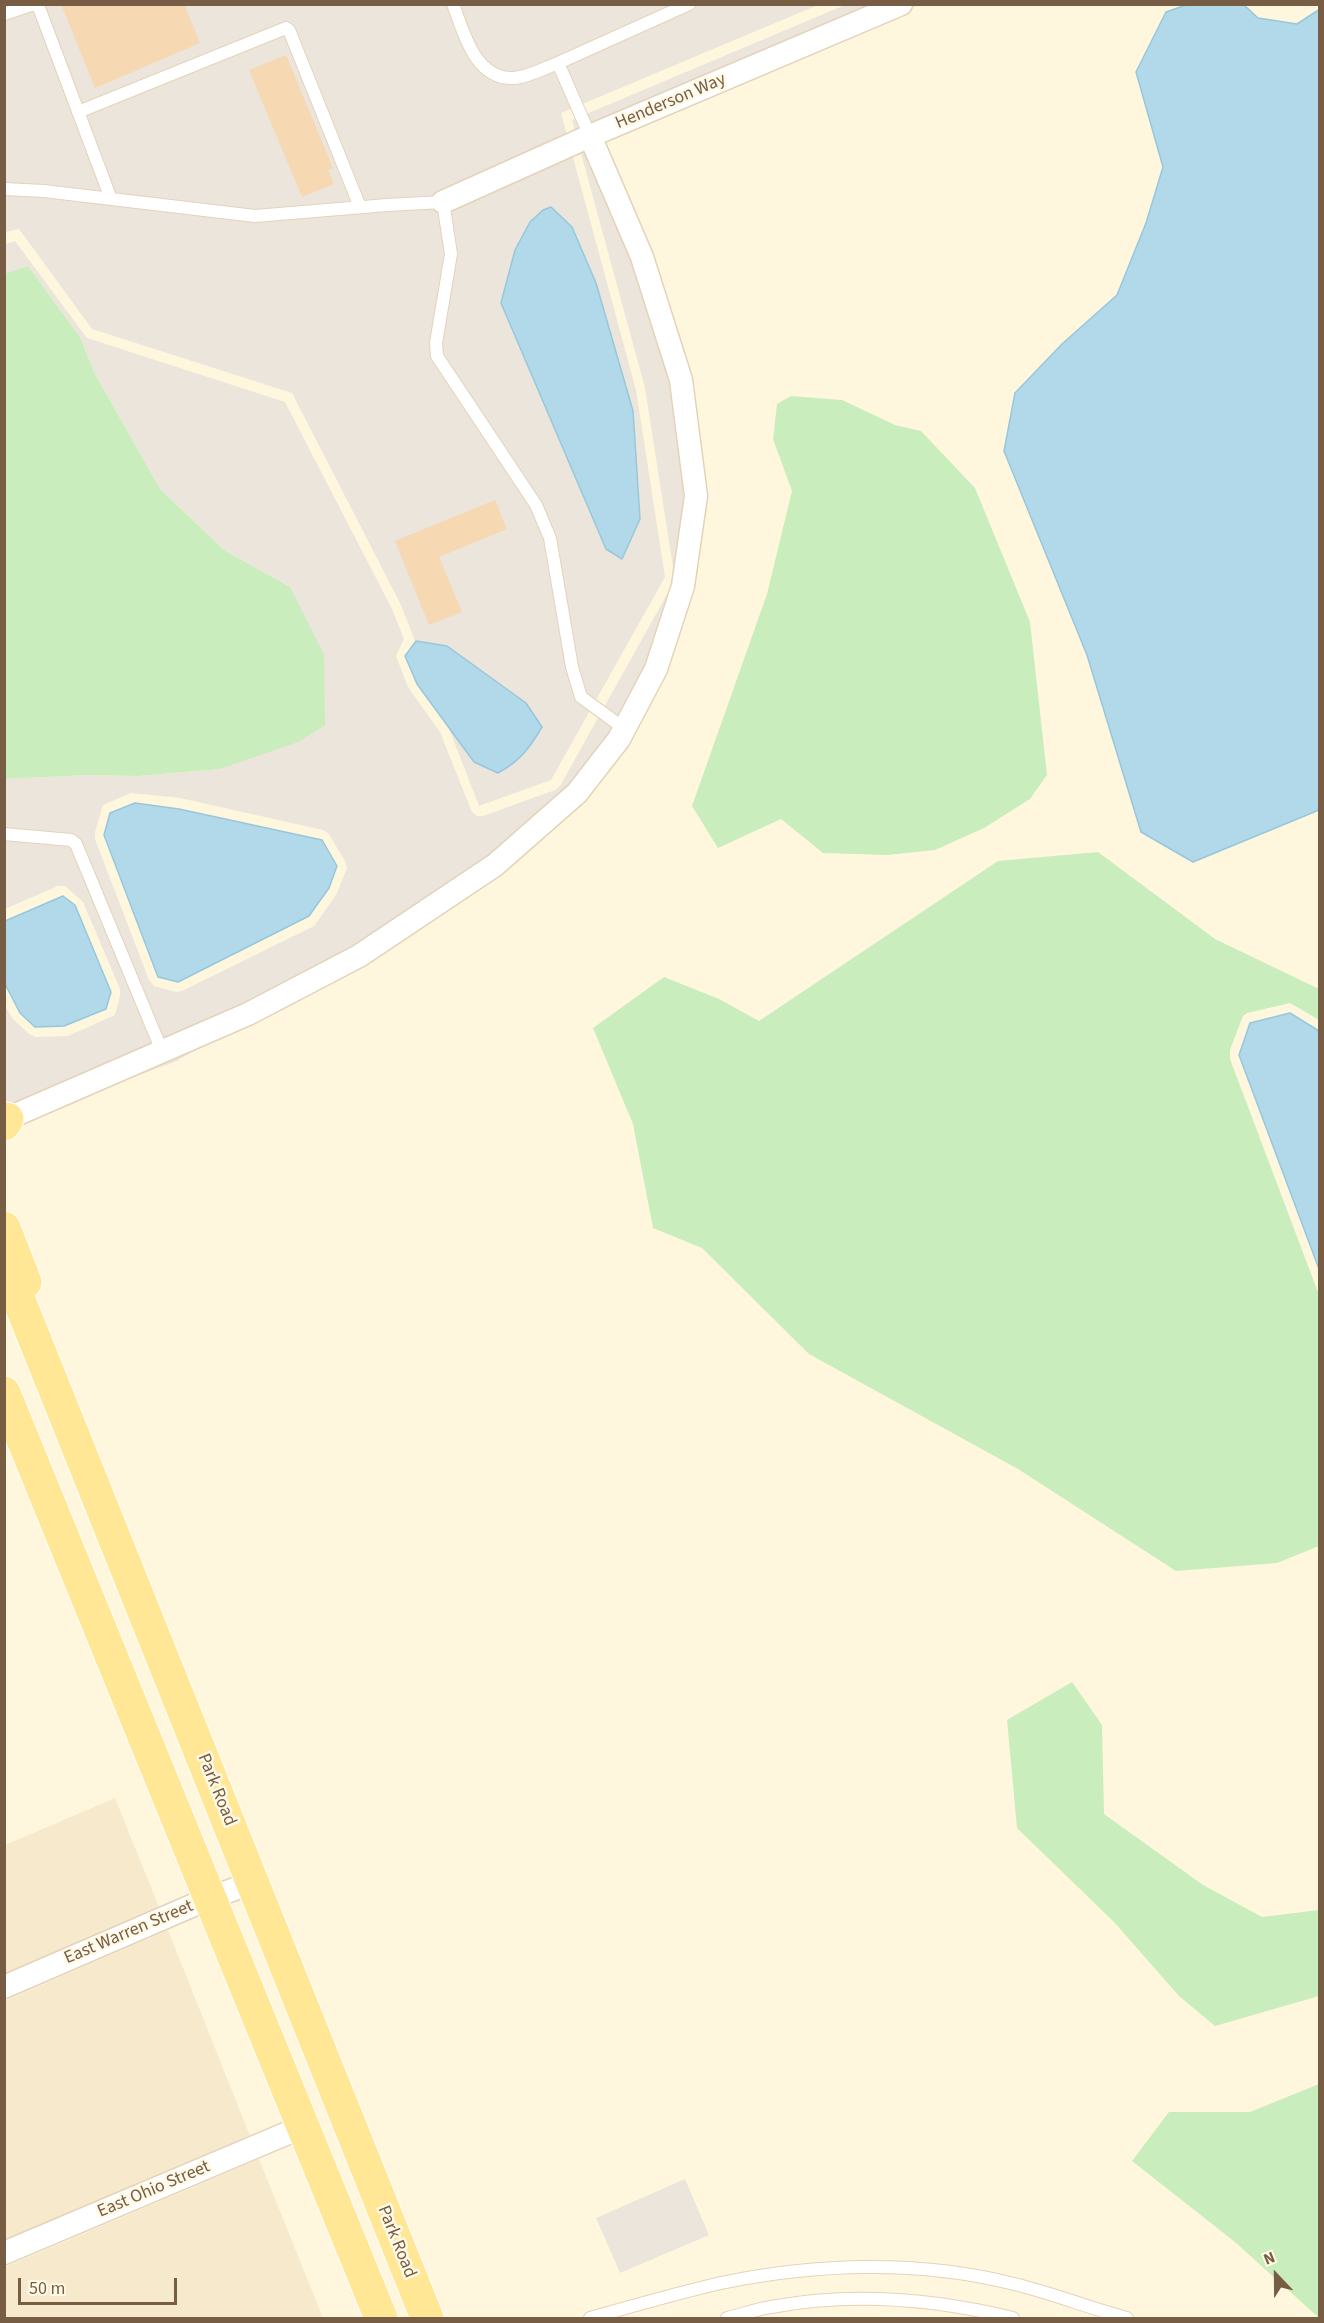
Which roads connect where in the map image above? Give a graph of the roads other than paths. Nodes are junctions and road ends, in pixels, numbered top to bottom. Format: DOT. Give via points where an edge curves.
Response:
graph roads {
  1 [pos="453,4"];
  2 [pos="689,4"];
  3 [pos="901,4"];
  4 [pos="4,14"];
  5 [pos="558,63"];
  6 [pos="78,112"];
  7 [pos="590,136"];
  8 [pos="4,189"];
  9 [pos="111,199"];
  10 [pos="443,202"];
  11 [pos="360,207"];
  12 [pos="625,729"];
  13 [pos="4,834"];
  14 [pos="162,1052"];
  15 [pos="5,1121"];
  16 [pos="4,1228"];
  17 [pos="4,1263"];
  18 [pos="4,1313"];
  19 [pos="4,1393"];
  20 [pos="73,1435"];
  21 [pos="254,1882"];
  22 [pos="210,1898"];
  23 [pos="4,1987"];
  24 [pos="302,2127"];
  25 [pos="371,2182"];
  26 [pos="4,2253"];
  27 [pos="381,2319"];
  28 [pos="427,2319"];
  29 [pos="590,2319"];
  30 [pos="727,2319"];
  31 [pos="1013,2319"];
  32 [pos="1127,2319"];
  1 -- 5 [label="lane" via="472,53 497,76 515,78"];
  2 -- 5 [label="lane"];
  3 -- 7 [label="street, Henderson Way"];
  4 -- 6 [label="lane" via="30,4 38,5"];
  5 -- 7 [label="lane"];
  6 -- 9 [label="lane"];
  6 -- 11 [label="lane" via="286,28"];
  7 -- 10 [label="street, Henderson Way"];
  7 -- 12 [label="street" via="642,257 681,380 696,496 683,586 656,669"];
  8 -- 9 [label="lane"];
  9 -- 11 [label="lane" via="255,216"];
  10 -- 11 [label="lane"];
  10 -- 12 [label="lane" via="452,254 437,356 536,506 550,538 572,667 581,697"];
  12 -- 14 [label="street" via="577,793 495,865 359,956 248,1014"];
  13 -- 14 [label="lane" via="71,840 76,844"];
  14 -- 15 [label="street"];
  16 -- 20 [label="main road" via="56,1363"];
  17 -- 20 [label="main road, Park Road"];
  18 -- 20 [label="main road" via="27,1362"];
  19 -- 22 [label="main road"];
  20 -- 21 [label="main road, Park Road"];
  21 -- 22 [label="street, East Warren Street"];
  21 -- 25 [label="main road, Park Road"];
  22 -- 23 [label="street, East Warren Street"];
  22 -- 24 [label="main road"];
  22 -- 25 [label="main road" via="237,1912 252,1938 337,2137"];
  24 -- 26 [label="street, East Ohio Street"];
  24 -- 27 [label="main road"];
  25 -- 28 [label="main road, Park Road"];
  29 -- 32 [label="lane" via="722,2283 804,2270 884,2267 947,2271 1015,2284"];
  30 -- 31 [label="lane" via="771,2307 835,2300 911,2301 975,2309"];
}
